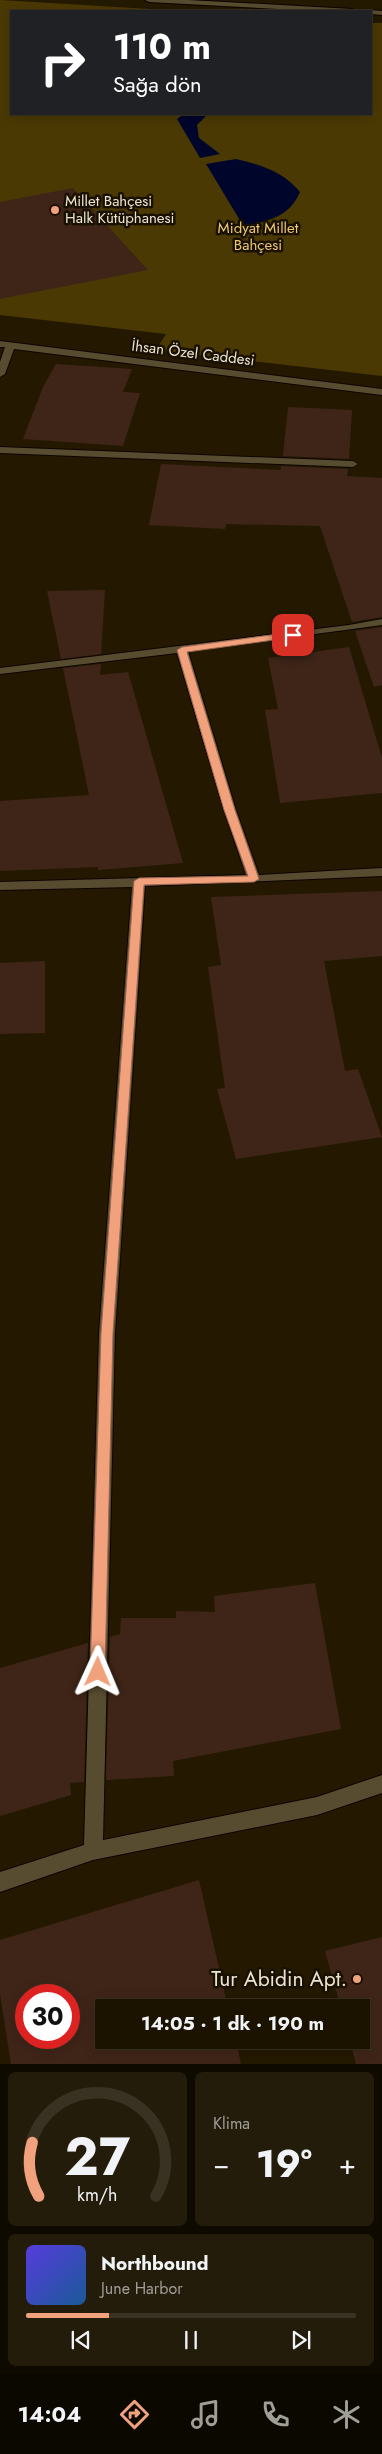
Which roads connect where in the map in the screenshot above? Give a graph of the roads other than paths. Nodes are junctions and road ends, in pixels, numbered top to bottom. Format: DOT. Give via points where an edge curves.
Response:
graph roads {
  1 [pos="149,0"];
  2 [pos="156,0"];
  3 [pos="334,10"];
  4 [pos="0,344"];
  5 [pos="11,345"];
  6 [pos="0,374"];
  7 [pos="382,392"];
  8 [pos="0,450"];
  9 [pos="353,464"];
  10 [pos="382,622"];
  11 [pos="182,650"];
  12 [pos="0,670"];
  13 [pos="382,872"];
  14 [pos="254,879"];
  15 [pos="139,881"];
  16 [pos="0,886"];
  17 [pos="382,1784"];
  18 [pos="93,1851"];
  19 [pos="0,1882"];
  1 -- 2 [label="street"];
  2 -- 3 [label="street"];
  4 -- 5 [label="street, İhsan Özel Caddesi"];
  5 -- 6 [label="street"];
  5 -- 7 [label="street, İhsan Özel Caddesi"];
  8 -- 9 [label="street"];
  10 -- 11 [label="street"];
  11 -- 12 [label="street"];
  11 -- 14 [label="street"];
  13 -- 14 [label="street"];
  14 -- 15 [label="street"];
  15 -- 16 [label="street"];
  15 -- 18 [label="street" via="107,1333"];
  17 -- 18 [label="street" via="317,1806"];
  18 -- 19 [label="street"];
}
